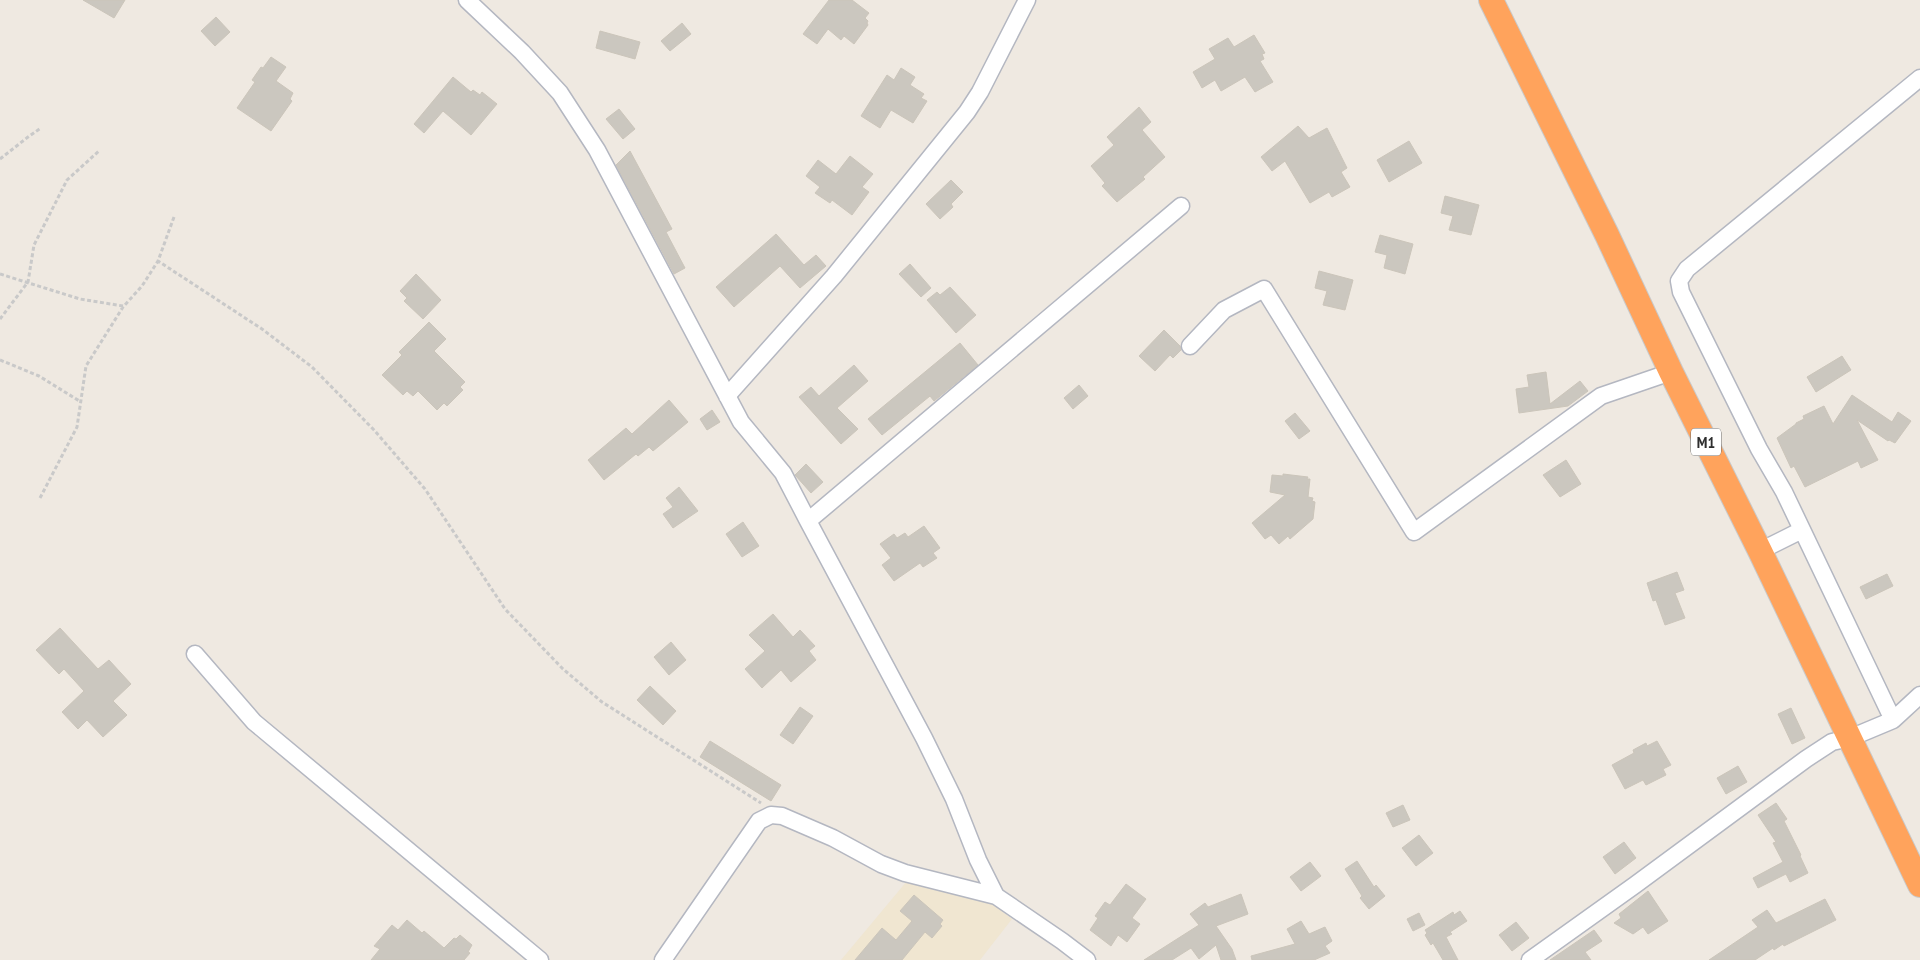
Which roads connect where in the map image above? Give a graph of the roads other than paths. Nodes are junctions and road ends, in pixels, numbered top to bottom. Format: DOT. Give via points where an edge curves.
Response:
graph roads {
  1 [pos="467,0"];
  2 [pos="1027,0"];
  3 [pos="1491,0"];
  4 [pos="1920,78"];
  5 [pos="1181,206"];
  6 [pos="1190,346"];
  7 [pos="1671,372"];
  8 [pos="727,396"];
  9 [pos="808,521"];
  10 [pos="1802,530"];
  11 [pos="1760,551"];
  12 [pos="195,654"];
  13 [pos="1920,695"];
  14 [pos="1892,720"];
  15 [pos="1850,738"];
  16 [pos="1920,884"];
  17 [pos="996,896"];
  18 [pos="540,960"];
  19 [pos="663,960"];
  20 [pos="1087,960"];
  21 [pos="1530,960"];
  1 -- 8 [label="street" via="560,93 597,150"];
  2 -- 8 [label="street" via="967,112 840,269"];
  3 -- 7 [label="highway, M1"];
  4 -- 10 [label="street" via="1687,269 1679,281 1680,292"];
  5 -- 9 [label="street"];
  6 -- 7 [label="street" via="1224,310 1264,289 1414,532 1601,396"];
  7 -- 11 [label="highway, M1"];
  8 -- 9 [label="street" via="741,422 783,473"];
  9 -- 17 [label="street" via="924,738"];
  10 -- 11 [label="street"];
  10 -- 14 [label="street"];
  11 -- 15 [label="highway, M1"];
  12 -- 18 [label="street" via="254,722"];
  13 -- 14 [label="street"];
  14 -- 15 [label="street"];
  15 -- 16 [label="highway, M1"];
  15 -- 21 [label="street" via="1832,742 1806,758"];
  17 -- 19 [label="street" via="905,873 881,864 834,838 782,816 771,815 759,821"];
  17 -- 20 [label="street"];
}
